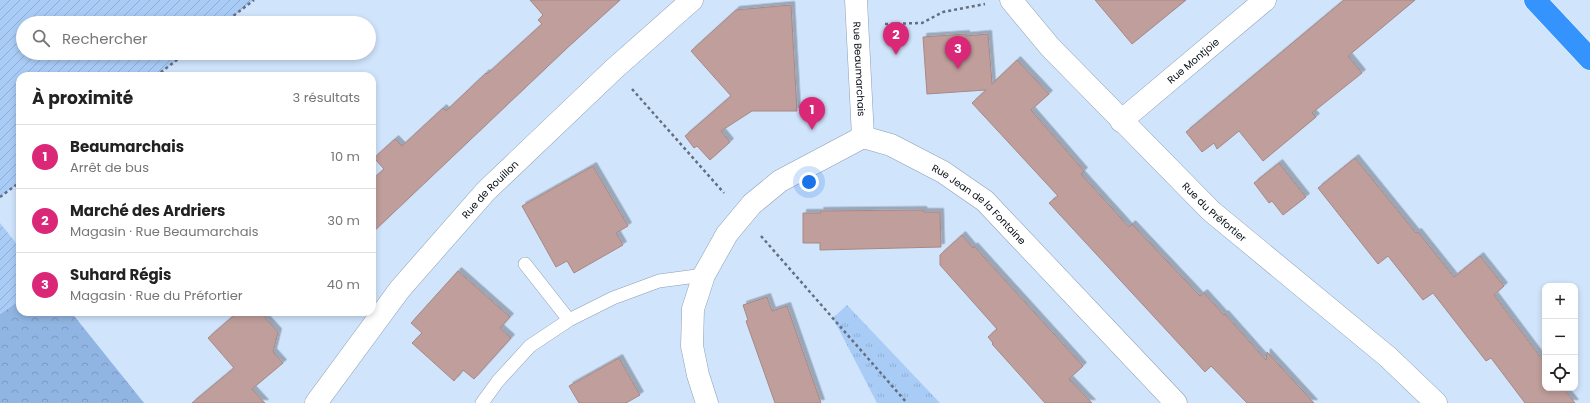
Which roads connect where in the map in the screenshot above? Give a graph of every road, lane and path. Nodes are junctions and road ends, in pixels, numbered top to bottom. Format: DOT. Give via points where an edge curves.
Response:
graph roads {
  1 [pos="254,0"];
  2 [pos="692,0"];
  3 [pos="856,0"];
  4 [pos="1011,0"];
  5 [pos="1265,0"];
  6 [pos="1535,0"];
  7 [pos="988,4"];
  8 [pos="233,16"];
  9 [pos="857,25"];
  10 [pos="177,60"];
  11 [pos="1590,60"];
  12 [pos="161,72"];
  13 [pos="1121,121"];
  14 [pos="863,138"];
  15 [pos="16,185"];
  16 [pos="0,197"];
  17 [pos="525,264"];
  18 [pos="704,275"];
  19 [pos="569,320"];
  20 [pos="316,403"];
  21 [pos="482,403"];
  22 [pos="707,403"];
  23 [pos="1176,403"];
  24 [pos="1436,403"];
  1 -- 8 [label="path"];
  2 -- 20 [label="street, Rue de Rouillon" via="614,69 486,191 400,289"];
  3 -- 9 [label="street, Rue Beaumarchais"];
  4 -- 13 [label="street, Rue du Préfortier" via="1050,48"];
  5 -- 13 [label="street, Rue Montjoie"];
  6 -- 11 [label="highway"];
  7 -- 9 [label="path" via="943,12 922,23"];
  9 -- 14 [label="street, Rue Beaumarchais"];
  10 -- 12 [label="path"];
  13 -- 24 [label="street, Rue du Préfortier" via="1211,211 1388,357"];
  14 -- 18 [label="street" via="780,181 752,204 727,234"];
  14 -- 23 [label="street, Rue Jean de la Fontaine" via="891,145 942,172 985,201"];
  15 -- 16 [label="path"];
  17 -- 19 [label="lane"];
  18 -- 19 [label="lane" via="659,281 613,298"];
  18 -- 22 [label="street" via="693,309 692,346"];
  19 -- 21 [label="lane" via="530,346"];
}
